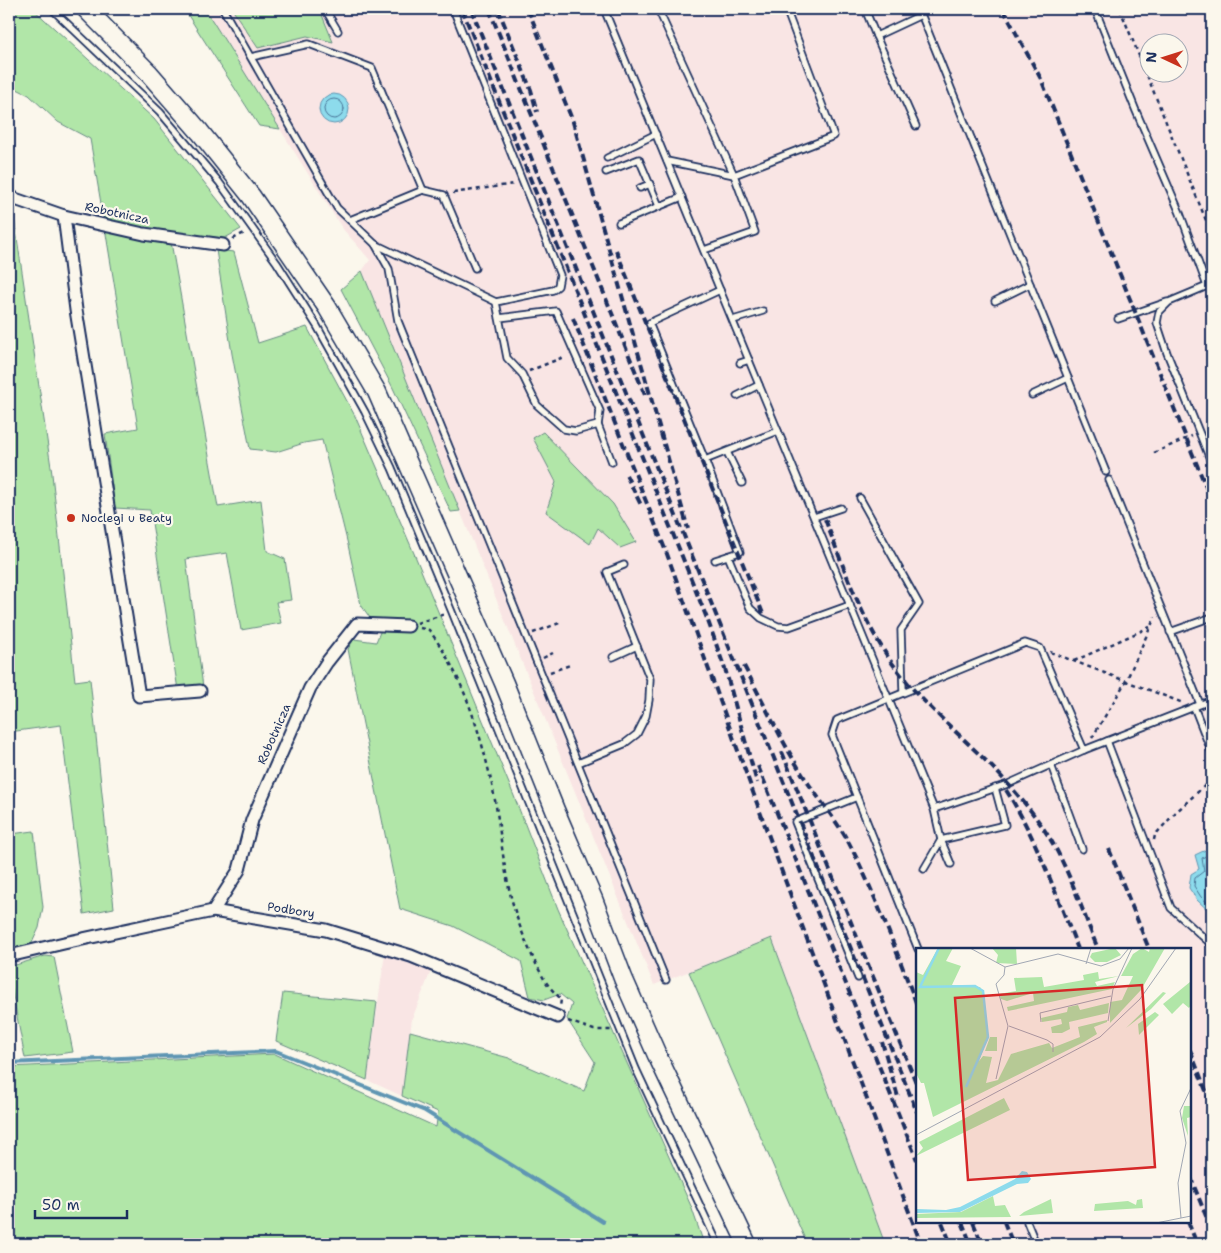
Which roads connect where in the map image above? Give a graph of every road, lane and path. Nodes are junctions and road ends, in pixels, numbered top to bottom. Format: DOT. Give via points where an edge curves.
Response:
graph roads {
  1 [pos="52,9"];
  2 [pos="86,9"];
  3 [pos="223,9"];
  4 [pos="324,9"];
  5 [pos="453,9"];
  6 [pos="604,9"];
  7 [pos="658,9"];
  8 [pos="786,9"];
  9 [pos="865,9"];
  10 [pos="1095,9"];
  11 [pos="1120,9"];
  12 [pos="920,12"];
  13 [pos="338,31"];
  14 [pos="876,36"];
  15 [pos="251,57"];
  16 [pos="916,126"];
  17 [pos="656,134"];
  18 [pos="607,158"];
  19 [pos="667,161"];
  20 [pos="606,172"];
  21 [pos="734,175"];
  22 [pos="523,183"];
  23 [pos="650,184"];
  24 [pos="640,188"];
  25 [pos="423,190"];
  26 [pos="9,195"];
  27 [pos="444,195"];
  28 [pos="682,197"];
  29 [pos="659,206"];
  30 [pos="64,216"];
  31 [pos="350,220"];
  32 [pos="619,223"];
  33 [pos="252,229"];
  34 [pos="1212,235"];
  35 [pos="375,244"];
  36 [pos="223,245"];
  37 [pos="704,250"];
  38 [pos="475,268"];
  39 [pos="1030,284"];
  40 [pos="1210,285"];
  41 [pos="720,290"];
  42 [pos="996,301"];
  43 [pos="496,302"];
  44 [pos="1169,302"];
  45 [pos="763,311"];
  46 [pos="498,318"];
  47 [pos="1118,319"];
  48 [pos="733,320"];
  49 [pos="740,338"];
  50 [pos="732,342"];
  51 [pos="574,353"];
  52 [pos="749,360"];
  53 [pos="740,364"];
  54 [pos="522,374"];
  55 [pos="1068,378"];
  56 [pos="759,385"];
  57 [pos="1032,395"];
  58 [pos="737,396"];
  59 [pos="598,425"];
  60 [pos="778,431"];
  61 [pos="1200,432"];
  62 [pos="726,452"];
  63 [pos="1154,453"];
  64 [pos="705,460"];
  65 [pos="612,462"];
  66 [pos="1212,464"];
  67 [pos="1106,472"];
  68 [pos="1109,480"];
  69 [pos="742,482"];
  70 [pos="860,498"];
  71 [pos="841,508"];
  72 [pos="814,517"];
  73 [pos="728,556"];
  74 [pos="715,560"];
  75 [pos="624,566"];
  76 [pos="850,606"];
  77 [pos="1160,606"];
  78 [pos="452,612"];
  79 [pos="1212,617"];
  80 [pos="562,622"];
  81 [pos="408,626"];
  82 [pos="1150,627"];
  83 [pos="1170,632"];
  84 [pos="526,636"];
  85 [pos="637,646"];
  86 [pos="1040,648"];
  87 [pos="613,657"];
  88 [pos="1074,661"];
  89 [pos="570,665"];
  90 [pos="542,675"];
  91 [pos="1126,681"];
  92 [pos="200,691"];
  93 [pos="903,692"];
  94 [pos="888,698"];
  95 [pos="1212,700"];
  96 [pos="1197,706"];
  97 [pos="1107,741"];
  98 [pos="1084,750"];
  99 [pos="1212,753"];
  100 [pos="578,763"];
  101 [pos="1051,765"];
  102 [pos="1212,779"];
  103 [pos="995,788"];
  104 [pos="857,798"];
  105 [pos="934,809"];
  106 [pos="941,840"];
  107 [pos="1082,849"];
  108 [pos="1149,850"];
  109 [pos="951,864"];
  110 [pos="924,869"];
  111 [pos="212,911"];
  112 [pos="1212,945"];
  113 [pos="918,948"];
  114 [pos="9,956"];
  115 [pos="858,978"];
  116 [pos="666,980"];
  117 [pos="558,1017"];
  118 [pos="621,1030"];
  119 [pos="1027,1223"];
  120 [pos="718,1244"];
  121 [pos="747,1244"];
  122 [pos="1036,1244"];
  1 -- 33 [label="lane" via="160,112 219,182"];
  2 -- 121 [label="main road" via="148,72 251,196 327,307 376,392 504,683 623,978"];
  3 -- 15 [label="lane"];
  4 -- 13 [label="lane"];
  5 -- 22 [label="lane"];
  6 -- 17 [label="lane"];
  7 -- 21 [label="lane"];
  8 -- 21 [label="lane" via="834,136"];
  9 -- 14 [label="lane"];
  10 -- 40 [label="lane"];
  11 -- 34 [label="path"];
  12 -- 14 [label="lane"];
  12 -- 39 [label="lane"];
  14 -- 16 [label="lane"];
  15 -- 25 [label="lane" via="309,44 372,68"];
  15 -- 31 [label="lane" via="337,208"];
  17 -- 18 [label="lane"];
  17 -- 19 [label="lane"];
  19 -- 21 [label="lane"];
  19 -- 28 [label="lane"];
  20 -- 23 [label="lane" via="639,159"];
  21 -- 37 [label="lane" via="755,232"];
  22 -- 27 [label="path"];
  22 -- 43 [label="lane" via="560,282 547,293"];
  23 -- 24 [label="lane"];
  23 -- 29 [label="lane"];
  25 -- 27 [label="lane"];
  25 -- 31 [label="lane"];
  26 -- 30 [label="street, Robotnicza"];
  27 -- 38 [label="lane"];
  28 -- 29 [label="lane"];
  28 -- 37 [label="lane"];
  29 -- 32 [label="lane"];
  30 -- 36 [label="street, Robotnicza" via="144,234"];
  30 -- 92 [label="street" via="76,310 139,696"];
  31 -- 35 [label="lane"];
  33 -- 36 [label="path"];
  33 -- 78 [label="lane" via="317,326 365,412"];
  35 -- 43 [label="lane"];
  35 -- 84 [label="lane" via="389,269 398,321"];
  37 -- 41 [label="lane"];
  39 -- 42 [label="lane"];
  39 -- 55 [label="lane"];
  40 -- 44 [label="lane"];
  41 -- 48 [label="lane"];
  41 -- 64 [label="lane" via="649,323"];
  43 -- 46 [label="lane"];
  44 -- 47 [label="lane"];
  44 -- 61 [label="lane" via="1158,312 1157,323"];
  45 -- 48 [label="lane"];
  46 -- 51 [label="lane" via="556,311"];
  46 -- 54 [label="lane" via="507,358"];
  48 -- 49 [label="lane"];
  49 -- 50 [label="lane"];
  49 -- 52 [label="lane"];
  51 -- 54 [label="path"];
  51 -- 59 [label="lane" via="600,411"];
  52 -- 53 [label="lane"];
  52 -- 56 [label="lane"];
  54 -- 59 [label="lane" via="536,405 564,429 576,431"];
  55 -- 57 [label="lane"];
  55 -- 67 [label="lane"];
  56 -- 58 [label="lane"];
  56 -- 60 [label="lane"];
  59 -- 65 [label="lane"];
  60 -- 62 [label="lane"];
  60 -- 72 [label="lane"];
  61 -- 63 [label="path"];
  61 -- 66 [label="lane"];
  62 -- 64 [label="lane"];
  62 -- 69 [label="lane"];
  64 -- 73 [label="lane" via="740,552"];
  68 -- 77 [label="lane"];
  70 -- 93 [label="lane" via="919,604 901,630"];
  71 -- 72 [label="lane"];
  72 -- 76 [label="lane"];
  73 -- 74 [label="lane"];
  73 -- 76 [label="lane" via="750,608 778,626 789,627"];
  75 -- 85 [label="lane" via="607,572"];
  76 -- 94 [label="lane"];
  77 -- 82 [label="path"];
  77 -- 83 [label="lane"];
  78 -- 81 [label="path"];
  78 -- 118 [label="lane"];
  79 -- 83 [label="lane"];
  80 -- 84 [label="path"];
  81 -- 111 [label="street, Robotnicza" via="357,624 327,662 310,688 252,820 239,870"];
  81 -- 117 [label="path" via="429,630 444,650 479,732 492,786 511,898 526,943 545,980 561,999"];
  82 -- 88 [label="path"];
  82 -- 91 [label="path"];
  83 -- 96 [label="lane"];
  84 -- 90 [label="lane"];
  85 -- 87 [label="lane"];
  85 -- 100 [label="lane" via="650,679 646,716 637,734 624,744"];
  86 -- 88 [label="path"];
  86 -- 93 [label="lane" via="1025,643"];
  86 -- 98 [label="lane"];
  88 -- 91 [label="path"];
  89 -- 90 [label="path"];
  90 -- 100 [label="lane"];
  91 -- 96 [label="path"];
  91 -- 98 [label="path"];
  93 -- 94 [label="lane"];
  94 -- 104 [label="lane" via="837,720 832,735"];
  94 -- 105 [label="lane"];
  95 -- 96 [label="lane"];
  96 -- 97 [label="lane"];
  96 -- 99 [label="lane"];
  97 -- 98 [label="lane"];
  97 -- 108 [label="lane"];
  98 -- 101 [label="lane"];
  100 -- 116 [label="lane"];
  101 -- 103 [label="lane"];
  101 -- 107 [label="lane"];
  102 -- 108 [label="path" via="1175,813 1156,835"];
  103 -- 105 [label="lane"];
  103 -- 106 [label="lane" via="1005,825"];
  104 -- 113 [label="lane"];
  104 -- 115 [label="lane" via="795,822"];
  105 -- 106 [label="lane"];
  106 -- 109 [label="lane"];
  106 -- 110 [label="lane"];
  108 -- 112 [label="lane" via="1171,908"];
  111 -- 114 [label="street, Podbory"];
  111 -- 117 [label="street, Podbory" via="326,930 411,956"];
  117 -- 118 [label="path" via="594,1030"];
  118 -- 120 [label="lane"];
  119 -- 122 [label="lane"];
}
